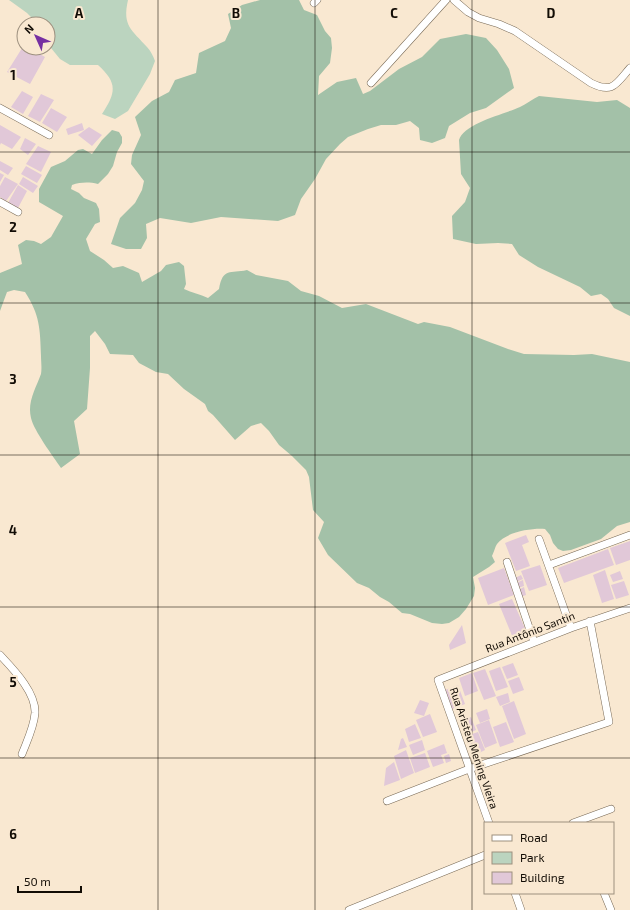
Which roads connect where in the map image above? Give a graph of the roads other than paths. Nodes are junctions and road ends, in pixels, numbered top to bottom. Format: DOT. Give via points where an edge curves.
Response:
graph roads {
  1 [pos="446,0"];
  2 [pos="454,0"];
  3 [pos="630,68"];
  4 [pos="371,83"];
  5 [pos="0,108"];
  6 [pos="49,135"];
  7 [pos="0,202"];
  8 [pos="18,212"];
  9 [pos="630,535"];
  10 [pos="538,539"];
  11 [pos="507,562"];
  12 [pos="549,565"];
  13 [pos="630,608"];
  14 [pos="590,621"];
  15 [pos="571,628"];
  16 [pos="534,642"];
  17 [pos="0,655"];
  18 [pos="438,680"];
  19 [pos="22,754"];
  20 [pos="470,769"];
  21 [pos="387,801"];
  22 [pos="611,809"];
  23 [pos="489,822"];
  24 [pos="576,822"];
  25 [pos="484,855"];
  26 [pos="515,894"];
  27 [pos="604,894"];
  28 [pos="349,910"];
  29 [pos="522,910"];
  30 [pos="611,910"];
  1 -- 4 [label="street"];
  2 -- 3 [label="street" via="479,18 515,31 601,88 616,84"];
  5 -- 6 [label="street"];
  7 -- 8 [label="street"];
  9 -- 12 [label="street"];
  10 -- 12 [label="street"];
  11 -- 16 [label="street"];
  12 -- 15 [label="street"];
  13 -- 14 [label="street, Rua Antônio Santin"];
  14 -- 15 [label="street, Rua Antônio Santin"];
  14 -- 20 [label="street" via="609,722"];
  15 -- 16 [label="street, Rua Antônio Santin"];
  16 -- 18 [label="street, Rua Antônio Santin"];
  17 -- 19 [label="street" via="16,672 31,695 35,711"];
  18 -- 20 [label="street, Rua Aristeu Mening Vieira"];
  20 -- 21 [label="street"];
  20 -- 23 [label="street, Rua Aristeu Mening Vieira"];
  22 -- 24 [label="street"];
  25 -- 28 [label="street"];
  26 -- 29 [label="street"];
  27 -- 30 [label="street"];
}
